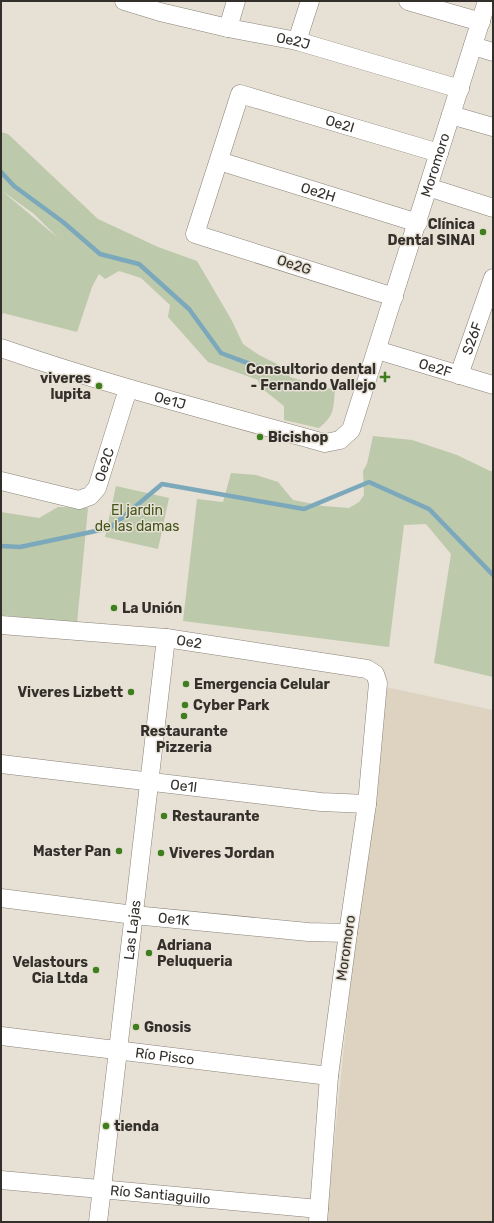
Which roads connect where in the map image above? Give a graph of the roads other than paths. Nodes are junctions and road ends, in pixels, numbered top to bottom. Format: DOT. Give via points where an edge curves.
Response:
graph roads {
  1 [pos="124,1"];
  2 [pos="236,1"];
  3 [pos="310,1"];
  4 [pos="408,1"];
  5 [pos="487,1"];
  6 [pos="162,7"];
  7 [pos="481,22"];
  8 [pos="228,28"];
  9 [pos="297,41"];
  10 [pos="473,46"];
  11 [pos="493,52"];
  12 [pos="460,89"];
  13 [pos="451,115"];
  14 [pos="493,127"];
  15 [pos="439,153"];
  16 [pos="219,161"];
  17 [pos="428,188"];
  18 [pos="493,208"];
  19 [pos="418,223"];
  20 [pos="493,278"];
  21 [pos="394,297"];
  22 [pos="1,348"];
  23 [pos="377,350"];
  24 [pos="459,375"];
  25 [pos="493,385"];
  26 [pos="128,389"];
  27 [pos="340,440"];
  28 [pos="1,481"];
  29 [pos="1,625"];
  30 [pos="166,638"];
  31 [pos="375,674"];
  32 [pos="1,764"];
  33 [pos="149,781"];
  34 [pos="367,804"];
  35 [pos="1,898"];
  36 [pos="134,915"];
  37 [pos="348,933"];
  38 [pos="1,1036"];
  39 [pos="118,1050"];
  40 [pos="329,1076"];
  41 [pos="1,1180"];
  42 [pos="102,1190"];
  43 [pos="318,1216"];
  44 [pos="98,1222"];
  1 -- 6 [label="street, Oe2J"];
  2 -- 8 [label="street"];
  3 -- 9 [label="street"];
  4 -- 7 [label="street"];
  5 -- 7 [label="street, Moromoro"];
  6 -- 8 [label="street, Oe2J"];
  7 -- 10 [label="street, Moromoro"];
  8 -- 9 [label="street, Oe2J"];
  9 -- 12 [label="street, Oe2J"];
  10 -- 11 [label="street"];
  10 -- 12 [label="street, Moromoro"];
  12 -- 13 [label="street, Moromoro"];
  13 -- 14 [label="street"];
  13 -- 15 [label="street, Moromoro"];
  15 -- 16 [label="street, Oe2I" via="240,94"];
  15 -- 17 [label="street, Moromoro"];
  16 -- 19 [label="street, Oe2H"];
  16 -- 21 [label="street, Oe2G" via="195,234"];
  17 -- 18 [label="street"];
  17 -- 19 [label="street, Moromoro"];
  19 -- 21 [label="street, Moromoro"];
  20 -- 24 [label="street, S26F"];
  21 -- 23 [label="street, Moromoro"];
  22 -- 26 [label="street, Oe1J"];
  23 -- 24 [label="street, Oe2F"];
  23 -- 27 [label="street, Moromoro" via="351,430"];
  24 -- 25 [label="street, Oe2F"];
  26 -- 27 [label="street, Oe1J" via="325,443"];
  26 -- 28 [label="street, Oe2C" via="96,488 90,496 79,500"];
  29 -- 30 [label="street, Oe2"];
  30 -- 31 [label="street, Oe2" via="367,669"];
  30 -- 33 [label="street, Las Lajas"];
  31 -- 34 [label="street, Moromoro" via="378,683"];
  32 -- 33 [label="street, Oe1l"];
  33 -- 34 [label="street, Oe1l" via="321,802"];
  33 -- 36 [label="street, Las Lajas"];
  34 -- 37 [label="street, Moromoro"];
  35 -- 36 [label="street, Oe1K"];
  36 -- 37 [label="street, Oe1K" via="308,932"];
  36 -- 39 [label="street, Las Lajas"];
  37 -- 40 [label="street, Moromoro"];
  38 -- 39 [label="street, Río Pisco"];
  39 -- 40 [label="street, Río Pisco"];
  39 -- 42 [label="street, Las Lajas"];
  40 -- 43 [label="street, Moromoro"];
  41 -- 42 [label="street, Río Santiaguillo"];
  42 -- 43 [label="street, Río Santiaguillo"];
  42 -- 44 [label="street, Las Lajas"];
}
